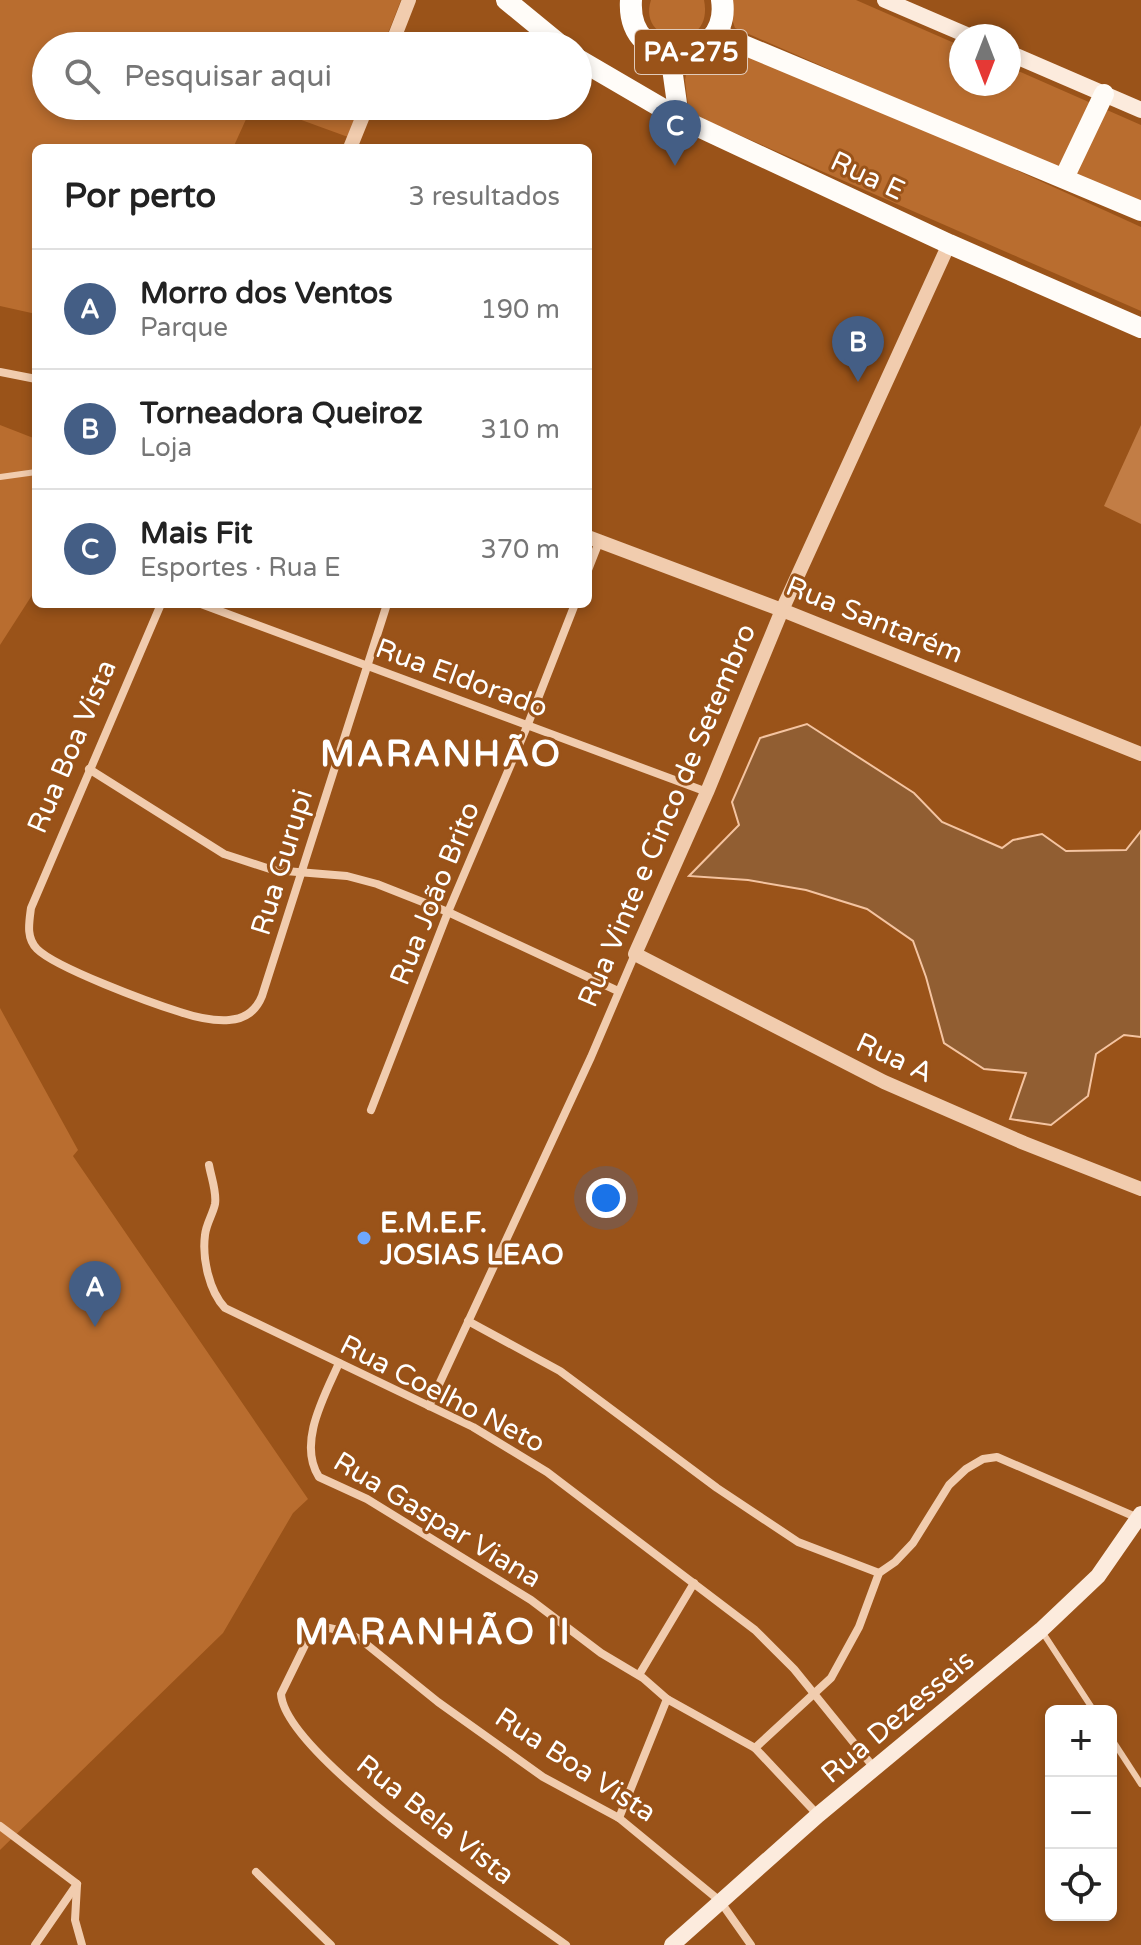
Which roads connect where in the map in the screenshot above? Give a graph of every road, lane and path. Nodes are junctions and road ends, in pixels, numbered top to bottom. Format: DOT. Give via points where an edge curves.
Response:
graph roads {
  1 [pos="409,0"];
  2 [pos="506,0"];
  3 [pos="631,0"];
  4 [pos="722,0"];
  5 [pos="885,0"];
  6 [pos="949,27"];
  7 [pos="396,32"];
  8 [pos="545,32"];
  9 [pos="715,33"];
  10 [pos="670,54"];
  11 [pos="1021,58"];
  12 [pos="592,67"];
  13 [pos="1104,94"];
  14 [pos="1141,110"];
  15 [pos="679,118"];
  16 [pos="361,120"];
  17 [pos="352,144"];
  18 [pos="1064,178"];
  19 [pos="1141,211"];
  20 [pos="949,244"];
  21 [pos="1141,328"];
  22 [pos="0,372"];
  23 [pos="32,378"];
  24 [pos="32,473"];
  25 [pos="0,477"];
  26 [pos="594,539"];
  27 [pos="159,608"];
  28 [pos="212,608"];
  29 [pos="386,608"];
  30 [pos="573,608"];
  31 [pos="782,610"];
  32 [pos="367,665"];
  33 [pos="528,724"];
  34 [pos="1141,754"];
  35 [pos="89,769"];
  36 [pos="707,792"];
  37 [pos="301,872"];
  38 [pos="448,912"];
  39 [pos="635,954"];
  40 [pos="618,991"];
  41 [pos="262,996"];
  42 [pos="371,1110"];
  43 [pos="209,1165"];
  44 [pos="1141,1189"];
  45 [pos="468,1321"];
  46 [pos="339,1363"];
  47 [pos="429,1406"];
  48 [pos="1140,1516"];
  49 [pos="879,1573"];
  50 [pos="694,1583"];
  51 [pos="1041,1630"];
  52 [pos="360,1639"];
  53 [pos="639,1675"];
  54 [pos="814,1695"];
  55 [pos="667,1699"];
  56 [pos="1090,1705"];
  57 [pos="1117,1747"];
  58 [pos="755,1748"];
  59 [pos="876,1769"];
  60 [pos="1141,1784"];
  61 [pos="818,1815"];
  62 [pos="619,1818"];
  63 [pos="0,1826"];
  64 [pos="256,1872"];
  65 [pos="77,1884"];
  66 [pos="720,1901"];
  67 [pos="35,1945"];
  68 [pos="82,1945"];
  69 [pos="331,1945"];
  70 [pos="566,1945"];
  71 [pos="672,1945"];
  72 [pos="751,1945"];
  1 -- 7 [label="street"];
  2 -- 8 [label="main road"];
  3 -- 10 [label="highway, PA-275" via="634,27 643,40"];
  4 -- 9 [label="highway, PA-275" via="722,21"];
  5 -- 6 [label="main road"];
  9 -- 10 [label="highway, PA-275" via="690,52"];
  9 -- 18 [label="main road, PA-275"];
  10 -- 15 [label="main road"];
  11 -- 13 [label="main road"];
  12 -- 15 [label="main road, Rua E"];
  13 -- 14 [label="main road"];
  13 -- 18 [label="main road"];
  15 -- 20 [label="main road, Rua E"];
  16 -- 17 [label="street"];
  18 -- 19 [label="main road, PA-275"];
  20 -- 21 [label="main road, Rua E"];
  20 -- 31 [label="street, Rua Vinte e Cinco de Setembro"];
  22 -- 23 [label="street"];
  24 -- 25 [label="lane"];
  26 -- 31 [label="street, Rua Santarém"];
  27 -- 35 [label="street, Rua Boa Vista"];
  28 -- 32 [label="street, Rua Eldorado"];
  29 -- 32 [label="street, Rua Gurupi"];
  30 -- 33 [label="street, Rua João Brito"];
  31 -- 34 [label="street, Rua Santarém"];
  31 -- 36 [label="street, Rua Vinte e Cinco de Setembro"];
  32 -- 33 [label="street, Rua Eldorado"];
  32 -- 37 [label="street, Rua Gurupi"];
  33 -- 36 [label="street, Rua Eldorado"];
  33 -- 38 [label="street, Rua João Brito"];
  35 -- 37 [label="street" via="224,854 273,870"];
  35 -- 41 [label="street, Rua Boa Vista" via="31,908 28,935 37,949 62,965 181,1013 243,1017 254,1011"];
  36 -- 39 [label="street, Rua Vinte e Cinco de Setembro"];
  37 -- 38 [label="street" via="377,884"];
  37 -- 41 [label="street, Rua Gurupi"];
  38 -- 40 [label="street"];
  38 -- 42 [label="street, Rua João Brito"];
  39 -- 40 [label="street, Rua Vinte e Cinco de Setembro"];
  39 -- 44 [label="street, Rua A" via="884,1082"];
  40 -- 45 [label="street, Rua Vinte e Cinco de Setembro"];
  43 -- 46 [label="street, Rua Coelho Neto" via="215,1203 204,1236 216,1299"];
  45 -- 47 [label="street, Rua Vinte e Cinco de Setembro"];
  45 -- 49 [label="street" via="560,1371 798,1542"];
  46 -- 47 [label="street, Rua Coelho Neto"];
  46 -- 53 [label="street, Rua Gaspar Viana" via="312,1439 319,1477 404,1521"];
  47 -- 50 [label="street, Rua Coelho Neto" via="547,1472"];
  48 -- 49 [label="street" via="1018,1464 983,1459 949,1485 913,1543"];
  48 -- 51 [label="main road, Rua Dezesseis" via="1098,1576"];
  49 -- 54 [label="street" via="842,1660"];
  50 -- 53 [label="street"];
  50 -- 54 [label="street, Rua Coelho Neto" via="755,1630"];
  51 -- 56 [label="lane"];
  51 -- 59 [label="main road, Rua Dezesseis"];
  52 -- 62 [label="street, Rua Boa Vista" via="543,1777"];
  52 -- 70 [label="street, Rua Bela Vista" via="329,1628 316,1632 282,1690 287,1714 343,1777 428,1848"];
  53 -- 55 [label="street, Rua Gaspar Viana"];
  54 -- 58 [label="street"];
  54 -- 59 [label="street, Rua Coelho Neto"];
  55 -- 58 [label="street, Rua Gaspar Viana"];
  55 -- 62 [label="street"];
  57 -- 60 [label="lane"];
  58 -- 61 [label="street, Rua Gaspar Viana"];
  59 -- 61 [label="main road, Rua Dezesseis"];
  61 -- 66 [label="main road, Rua Dezesseis"];
  62 -- 66 [label="street, Rua Boa Vista"];
  63 -- 65 [label="street"];
  64 -- 69 [label="street"];
  65 -- 67 [label="street"];
  65 -- 68 [label="street" via="75,1920"];
  66 -- 71 [label="main road, Rua Dezesseis"];
  66 -- 72 [label="street, Rua Boa Vista"];
}
